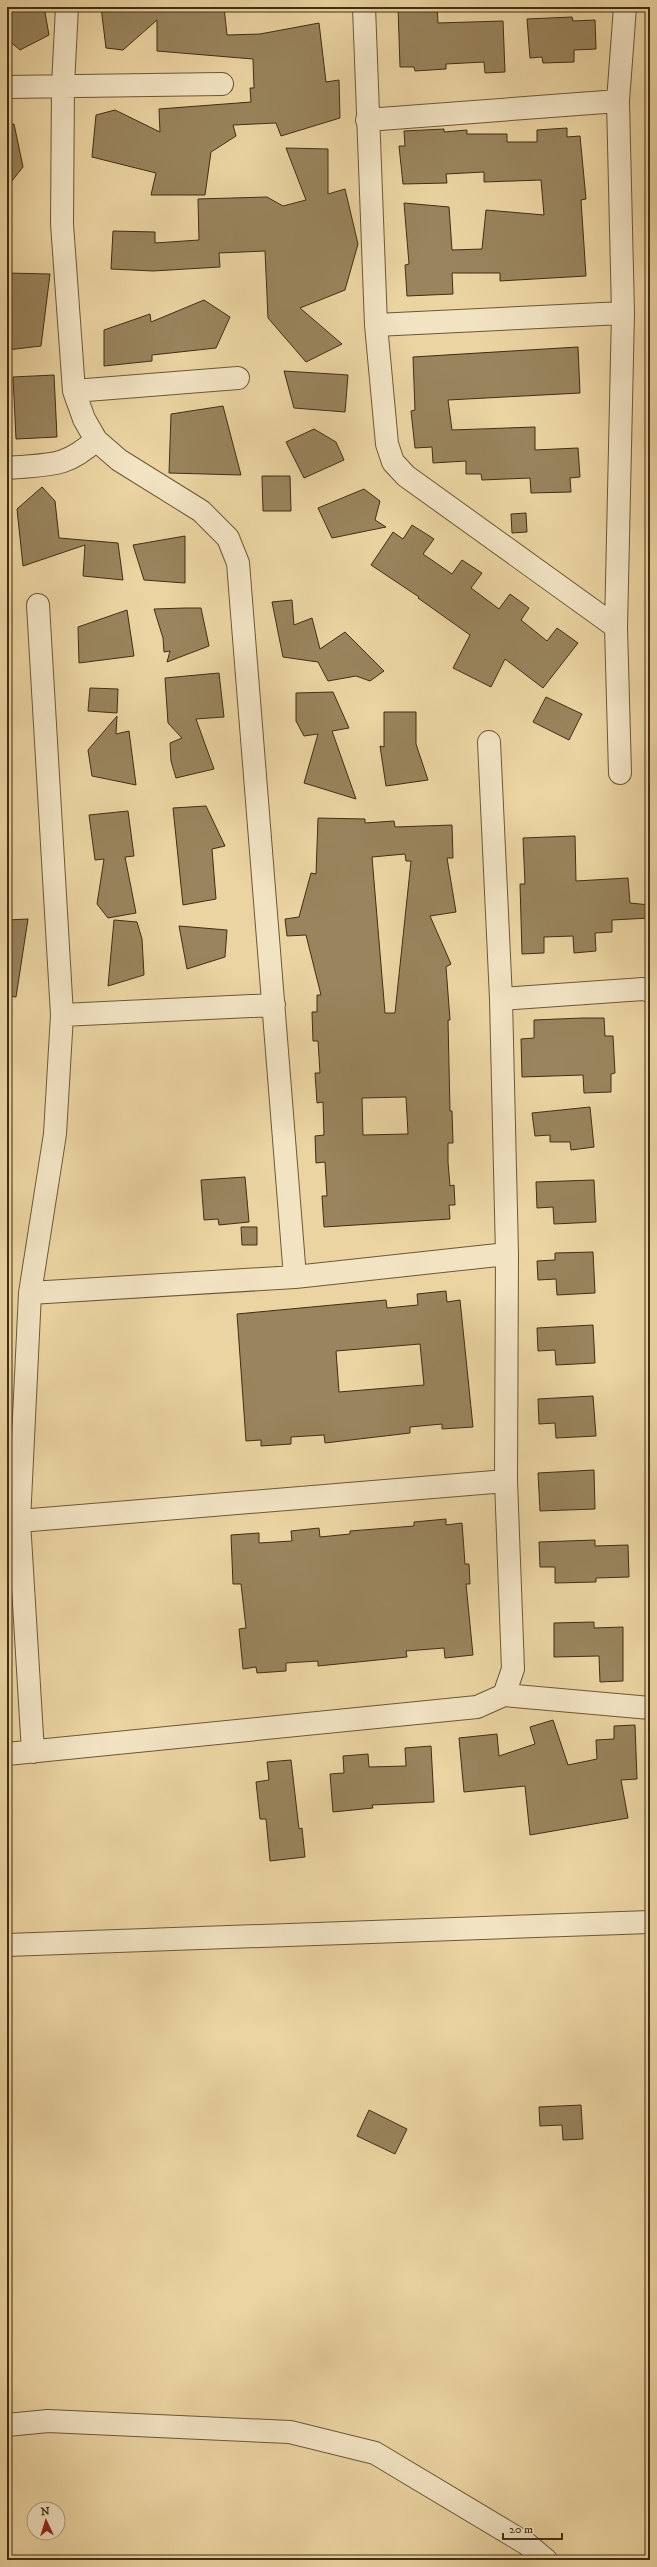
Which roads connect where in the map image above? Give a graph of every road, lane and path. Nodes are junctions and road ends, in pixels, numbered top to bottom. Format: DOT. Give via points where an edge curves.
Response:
graph roads {
  1 [pos="67,7"];
  2 [pos="364,7"];
  3 [pos="625,7"];
  4 [pos="222,84"];
  5 [pos="63,85"];
  6 [pos="7,87"];
  7 [pos="618,101"];
  8 [pos="368,120"];
  9 [pos="623,313"];
  10 [pos="376,325"];
  11 [pos="238,378"];
  12 [pos="74,391"];
  13 [pos="96,440"];
  14 [pos="7,468"];
  15 [pos="38,605"];
  16 [pos="616,627"];
  17 [pos="489,742"];
  18 [pos="620,773"];
  19 [pos="650,991"];
  20 [pos="501,999"];
  21 [pos="274,1005"];
  22 [pos="62,1015"];
  23 [pos="507,1254"];
  24 [pos="295,1277"];
  25 [pos="30,1293"];
  26 [pos="506,1481"];
  27 [pos="19,1521"];
  28 [pos="504,1695"];
  29 [pos="650,1708"];
  30 [pos="32,1752"];
  31 [pos="7,1754"];
  32 [pos="650,1922"];
  33 [pos="7,1945"];
  34 [pos="7,2425"];
  35 [pos="546,2560"];
  1 -- 5 [label="street"];
  2 -- 8 [label="street"];
  3 -- 7 [label="street"];
  4 -- 5 [label="street"];
  5 -- 6 [label="street"];
  5 -- 12 [label="street" via="62,224"];
  7 -- 8 [label="street"];
  7 -- 9 [label="street"];
  8 -- 10 [label="street"];
  9 -- 10 [label="street"];
  9 -- 16 [label="street"];
  10 -- 16 [label="street" via="387,444 393,462 406,476"];
  11 -- 12 [label="street"];
  12 -- 13 [label="street" via="84,419"];
  13 -- 14 [label="street" via="80,454 64,463"];
  13 -- 21 [label="street" via="119,460 201,511 228,538 238,563"];
  15 -- 22 [label="street"];
  16 -- 18 [label="street"];
  17 -- 20 [label="street"];
  19 -- 20 [label="street" via="643,989"];
  20 -- 23 [label="street"];
  21 -- 22 [label="street"];
  21 -- 24 [label="street"];
  22 -- 25 [label="street" via="55,1134"];
  23 -- 24 [label="street"];
  23 -- 26 [label="street"];
  24 -- 25 [label="street"];
  25 -- 27 [label="street"];
  26 -- 27 [label="street"];
  26 -- 28 [label="street" via="513,1668"];
  27 -- 30 [label="street"];
  28 -- 29 [label="street"];
  28 -- 30 [label="street" via="477,1707"];
  30 -- 31 [label="street"];
  32 -- 33 [label="street"];
  34 -- 35 [label="street" via="48,2421 290,2432 375,2453 527,2544"];
}
